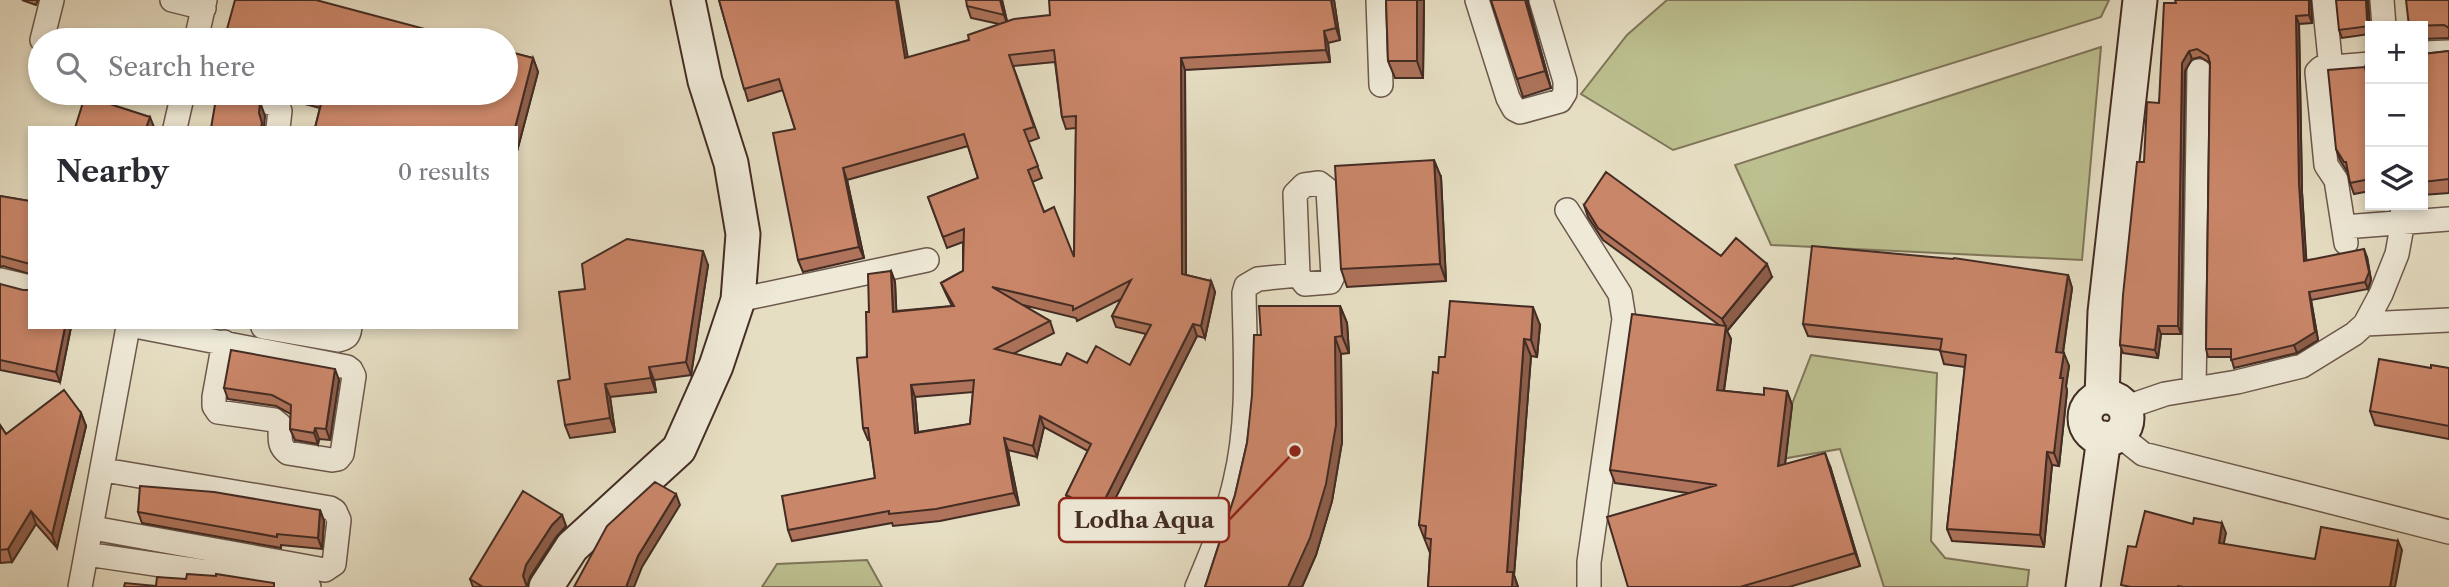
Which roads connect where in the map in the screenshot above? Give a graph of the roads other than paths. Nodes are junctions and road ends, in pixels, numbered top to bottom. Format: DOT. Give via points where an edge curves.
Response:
graph roads {
  1 [pos="52,0"];
  2 [pos="172,0"];
  3 [pos="688,0"];
  4 [pos="1378,0"];
  5 [pos="1477,0"];
  6 [pos="1541,0"];
  7 [pos="2140,0"];
  8 [pos="2324,0"];
  9 [pos="2382,0"];
  10 [pos="204,4"];
  11 [pos="2384,21"];
  12 [pos="45,28"];
  13 [pos="199,28"];
  14 [pos="2449,52"];
  15 [pos="2428,53"];
  16 [pos="2365,56"];
  17 [pos="2330,59"];
  18 [pos="2307,61"];
  19 [pos="2365,65"];
  20 [pos="2199,71"];
  21 [pos="1381,85"];
  22 [pos="180,105"];
  23 [pos="278,105"];
  24 [pos="175,126"];
  25 [pos="278,126"];
  26 [pos="1567,210"];
  27 [pos="2402,213"];
  28 [pos="2449,219"];
  29 [pos="927,260"];
  30 [pos="1298,275"];
  31 [pos="0,280"];
  32 [pos="28,287"];
  33 [pos="738,300"];
  34 [pos="2449,320"];
  35 [pos="2365,324"];
  36 [pos="128,329"];
  37 [pos="151,329"];
  38 [pos="275,329"];
  39 [pos="350,329"];
  40 [pos="224,342"];
  41 [pos="2194,389"];
  42 [pos="2112,420"];
  43 [pos="104,470"];
  44 [pos="93,528"];
  45 [pos="2449,532"];
  46 [pos="87,554"];
  47 [pos="80,587"];
  48 [pos="309,587"];
  49 [pos="546,587"];
  50 [pos="1197,587"];
  51 [pos="1589,587"];
  52 [pos="2083,587"];
  1 -- 12 [label="street"];
  2 -- 10 [label="street"];
  3 -- 33 [label="street" via="705,80 731,163 743,234"];
  4 -- 21 [label="street"];
  5 -- 6 [label="street" via="1508,97 1520,112 1560,101 1565,93"];
  7 -- 42 [label="street" via="2105,312"];
  8 -- 17 [label="street"];
  9 -- 11 [label="street"];
  10 -- 13 [label="street"];
  14 -- 15 [label="street"];
  16 -- 17 [label="street"];
  17 -- 18 [label="street"];
  19 -- 27 [label="street" via="2317,72 2326,166 2336,180 2345,235"];
  20 -- 41 [label="street"];
  22 -- 24 [label="street"];
  23 -- 25 [label="street"];
  26 -- 51 [label="street" via="1620,294 1624,319"];
  27 -- 28 [label="street"];
  27 -- 35 [label="street" via="2397,254"];
  29 -- 33 [label="street"];
  30 -- 50 [label="street" via="1258,279 1246,286 1244,423 1236,480"];
  31 -- 32 [label="street"];
  33 -- 49 [label="street" via="716,366 679,449 572,547"];
  34 -- 35 [label="street"];
  35 -- 41 [label="street" via="2302,366"];
  36 -- 43 [label="street"];
  37 -- 40 [label="street"];
  38 -- 39 [label="street" via="338,340 345,339"];
  40 -- 40 [label="street" via="351,370 354,376 338,459 288,453 274,420 218,412 214,397"];
  41 -- 42 [label="street" via="2165,394"];
  42 -- 45 [label="street" via="2143,454"];
  42 -- 52 [label="street"];
  43 -- 44 [label="street"];
  43 -- 44 [label="street" via="335,511 339,520 334,564 325,570"];
  44 -- 46 [label="street"];
  46 -- 47 [label="street"];
  46 -- 48 [label="street"];
}
